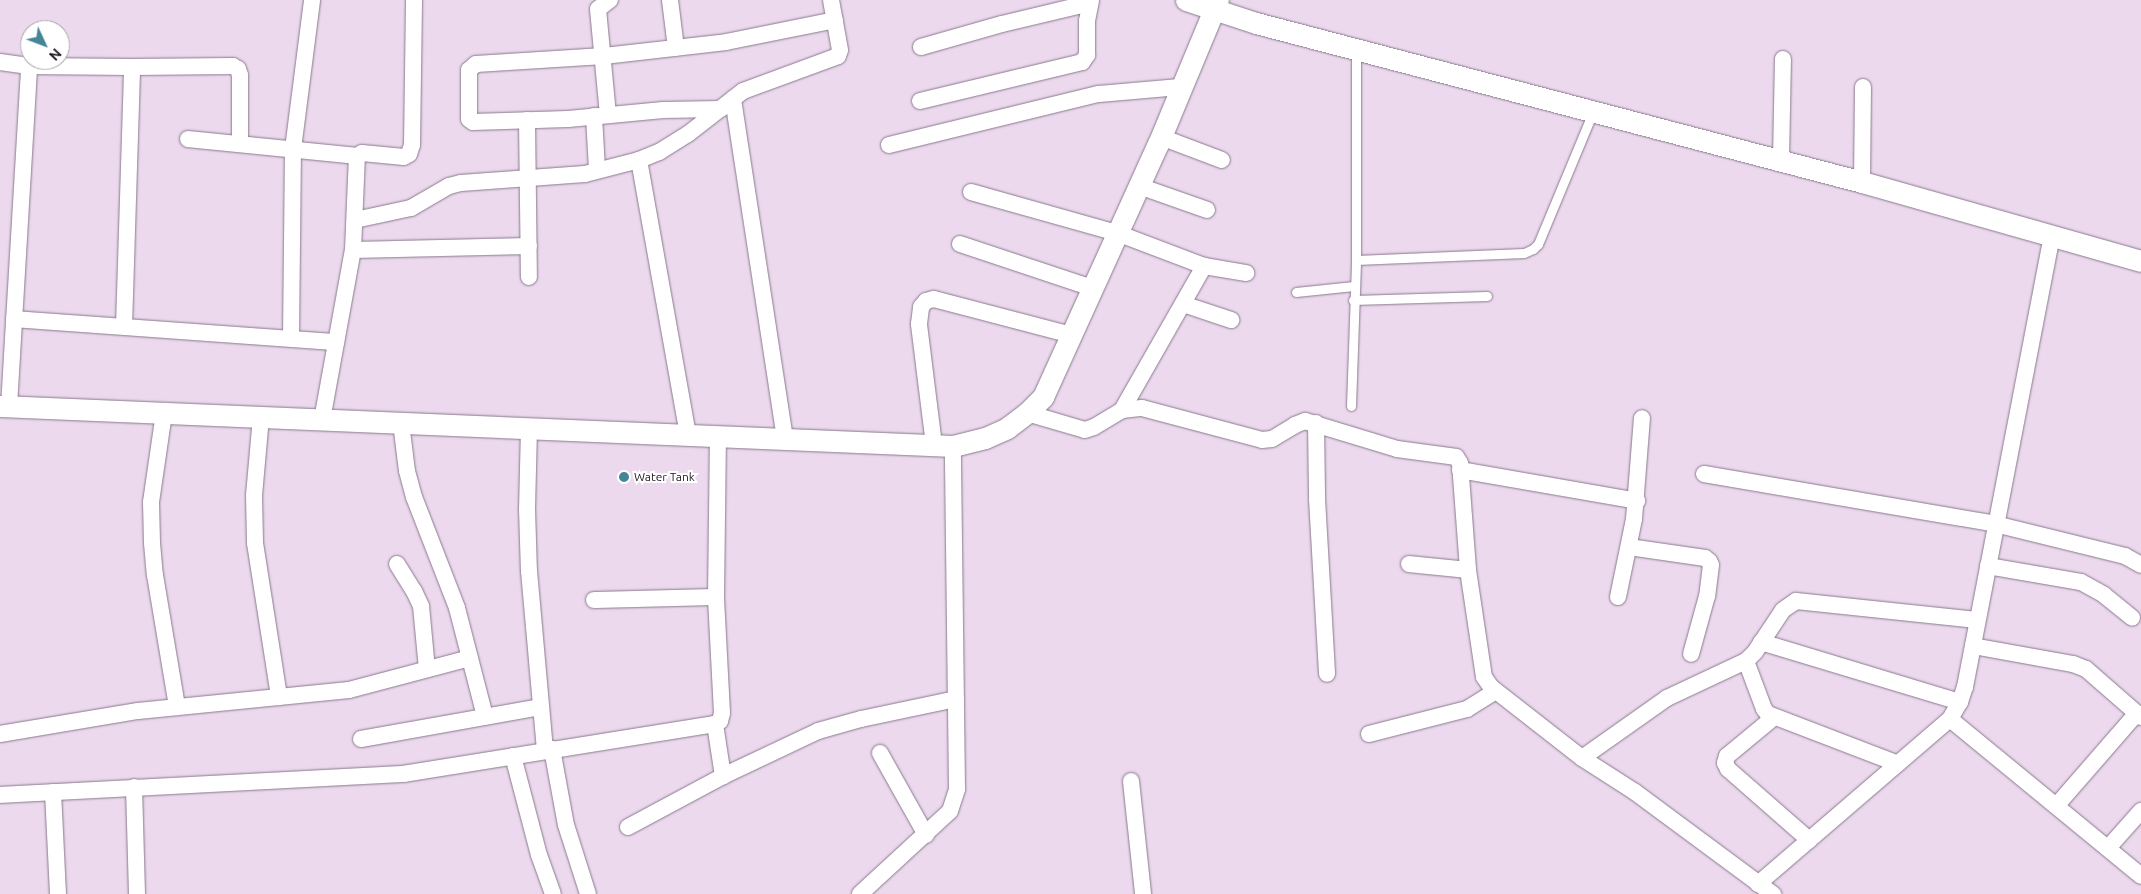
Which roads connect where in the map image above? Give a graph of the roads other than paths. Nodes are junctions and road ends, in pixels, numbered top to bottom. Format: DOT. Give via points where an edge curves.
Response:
graph roads {
  1 [pos="312,0"];
  2 [pos="414,0"];
  3 [pos="610,0"];
  4 [pos="670,0"];
  5 [pos="831,0"];
  6 [pos="1186,0"];
  7 [pos="1090,1"];
  8 [pos="1215,4"];
  9 [pos="835,20"];
  10 [pos="921,47"];
  11 [pos="676,48"];
  12 [pos="1356,49"];
  13 [pos="604,56"];
  14 [pos="1783,59"];
  15 [pos="0,62"];
  16 [pos="20,65"];
  17 [pos="70,66"];
  18 [pos="132,67"];
  19 [pos="29,70"];
  20 [pos="1180,87"];
  21 [pos="1863,87"];
  22 [pos="920,101"];
  23 [pos="727,104"];
  24 [pos="1593,112"];
  25 [pos="601,116"];
  26 [pos="527,120"];
  27 [pos="1160,137"];
  28 [pos="188,139"];
  29 [pos="240,144"];
  30 [pos="888,145"];
  31 [pos="293,150"];
  32 [pos="357,156"];
  33 [pos="639,160"];
  34 [pos="1222,160"];
  35 [pos="1781,161"];
  36 [pos="598,170"];
  37 [pos="529,178"];
  38 [pos="1862,182"];
  39 [pos="1139,186"];
  40 [pos="971,192"];
  41 [pos="1207,210"];
  42 [pos="355,220"];
  43 [pos="1117,233"];
  44 [pos="2052,236"];
  45 [pos="960,244"];
  46 [pos="529,246"];
  47 [pos="353,250"];
  48 [pos="1356,260"];
  49 [pos="2141,261"];
  50 [pos="1204,266"];
  51 [pos="1246,273"];
  52 [pos="529,278"];
  53 [pos="1354,286"];
  54 [pos="1092,288"];
  55 [pos="1296,292"];
  56 [pos="1486,296"];
  57 [pos="1353,300"];
  58 [pos="1183,304"];
  59 [pos="14,319"];
  60 [pos="1231,320"];
  61 [pos="124,326"];
  62 [pos="1071,335"];
  63 [pos="292,338"];
  64 [pos="336,342"];
  65 [pos="5,406"];
  66 [pos="1352,406"];
  67 [pos="1122,410"];
  68 [pos="164,413"];
  69 [pos="1027,413"];
  70 [pos="261,417"];
  71 [pos="1642,418"];
  72 [pos="322,420"];
  73 [pos="401,423"];
  74 [pos="1316,423"];
  75 [pos="529,428"];
  76 [pos="688,435"];
  77 [pos="718,436"];
  78 [pos="785,439"];
  79 [pos="944,446"];
  80 [pos="1460,470"];
  81 [pos="1704,474"];
  82 [pos="1637,501"];
  83 [pos="1995,524"];
  84 [pos="1629,547"];
  85 [pos="397,564"];
  86 [pos="1409,564"];
  87 [pos="2141,565"];
  88 [pos="1988,566"];
  89 [pos="1468,570"];
  90 [pos="716,597"];
  91 [pos="1618,597"];
  92 [pos="594,600"];
  93 [pos="2132,618"];
  94 [pos="1978,620"];
  95 [pos="1761,642"];
  96 [pos="1973,646"];
  97 [pos="1691,654"];
  98 [pos="470,658"];
  99 [pos="1746,661"];
  100 [pos="427,669"];
  101 [pos="1327,674"];
  102 [pos="1496,691"];
  103 [pos="279,696"];
  104 [pos="956,700"];
  105 [pos="1960,702"];
  106 [pos="177,707"];
  107 [pos="541,707"];
  108 [pos="2139,715"];
  109 [pos="485,716"];
  110 [pos="1773,718"];
  111 [pos="1950,719"];
  112 [pos="715,724"];
  113 [pos="0,734"];
  114 [pos="1369,734"];
  115 [pos="361,739"];
  116 [pos="549,750"];
  117 [pos="880,753"];
  118 [pos="514,756"];
  119 [pos="1582,758"];
  120 [pos="1898,764"];
  121 [pos="722,776"];
  122 [pos="1131,781"];
  123 [pos="134,787"];
  124 [pos="53,792"];
  125 [pos="0,795"];
  126 [pos="2057,805"];
  127 [pos="2141,811"];
  128 [pos="628,827"];
  129 [pos="926,835"];
  130 [pos="1809,840"];
  131 [pos="2108,848"];
  132 [pos="2141,876"];
  133 [pos="1766,890"];
  134 [pos="58,894"];
  135 [pos="137,894"];
  136 [pos="553,894"];
  137 [pos="588,894"];
  138 [pos="860,894"];
  139 [pos="1143,894"];
  1 -- 31 [label="street"];
  2 -- 32 [label="street" via="411,150 404,156 362,153"];
  3 -- 13 [label="street" via="598,8"];
  4 -- 11 [label="street"];
  5 -- 9 [label="street"];
  6 -- 8 [label="street"];
  7 -- 10 [label="street"];
  7 -- 22 [label="street" via="1087,55 1082,62"];
  8 -- 12 [label="street" via="1256,23"];
  8 -- 20 [label="street"];
  9 -- 11 [label="street" via="726,42"];
  9 -- 23 [label="street" via="838,56 758,85"];
  11 -- 13 [label="street"];
  12 -- 24 [label="street"];
  12 -- 48 [label="lane"];
  13 -- 25 [label="street"];
  13 -- 26 [label="street" via="472,66 469,70 471,121"];
  14 -- 35 [label="street"];
  15 -- 16 [label="street"];
  17 -- 18 [label="street"];
  18 -- 29 [label="street" via="233,66 238,69"];
  18 -- 61 [label="street"];
  19 -- 59 [label="street"];
  20 -- 27 [label="street"];
  20 -- 30 [label="street" via="1099,94"];
  21 -- 38 [label="street"];
  23 -- 25 [label="street"];
  23 -- 33 [label="street" via="688,134"];
  23 -- 78 [label="street"];
  24 -- 35 [label="street"];
  24 -- 48 [label="lane" via="1538,244 1533,249 1524,253"];
  25 -- 26 [label="street"];
  25 -- 36 [label="street"];
  26 -- 37 [label="street"];
  27 -- 34 [label="street"];
  27 -- 39 [label="street"];
  28 -- 29 [label="street"];
  29 -- 31 [label="street"];
  31 -- 32 [label="street"];
  31 -- 63 [label="street"];
  32 -- 42 [label="street"];
  33 -- 36 [label="street"];
  33 -- 76 [label="street"];
  35 -- 38 [label="street"];
  36 -- 37 [label="street"];
  37 -- 42 [label="street" via="461,183 449,186 411,208"];
  37 -- 46 [label="street"];
  38 -- 44 [label="street"];
  39 -- 41 [label="street"];
  39 -- 43 [label="street"];
  40 -- 43 [label="street"];
  42 -- 47 [label="street"];
  43 -- 50 [label="street"];
  43 -- 54 [label="street"];
  44 -- 49 [label="street"];
  44 -- 83 [label="street"];
  45 -- 54 [label="street"];
  46 -- 47 [label="street"];
  46 -- 52 [label="street"];
  47 -- 64 [label="street"];
  48 -- 53 [label="lane"];
  50 -- 51 [label="street"];
  50 -- 58 [label="street"];
  53 -- 55 [label="lane"];
  53 -- 57 [label="lane"];
  54 -- 62 [label="street"];
  56 -- 57 [label="lane"];
  57 -- 66 [label="lane"];
  58 -- 60 [label="street"];
  58 -- 67 [label="street"];
  59 -- 61 [label="street"];
  59 -- 65 [label="street"];
  61 -- 63 [label="street"];
  62 -- 69 [label="street" via="1043,397"];
  62 -- 79 [label="street" via="934,299 926,300 921,307 919,324"];
  63 -- 64 [label="street"];
  64 -- 72 [label="street"];
  65 -- 68 [label="street"];
  67 -- 69 [label="street" via="1084,430"];
  67 -- 74 [label="street" via="1142,408 1262,440 1272,439 1295,424 1305,421"];
  68 -- 70 [label="street"];
  68 -- 106 [label="street" via="151,502 152,542"];
  69 -- 79 [label="street" via="1008,428"];
  70 -- 72 [label="street"];
  70 -- 103 [label="street" via="254,496 254,542"];
  71 -- 82 [label="street"];
  72 -- 73 [label="street"];
  73 -- 75 [label="street"];
  73 -- 98 [label="street" via="409,480 445,573"];
  74 -- 80 [label="street" via="1397,450 1456,457"];
  74 -- 101 [label="street"];
  75 -- 76 [label="street"];
  75 -- 107 [label="street" via="526,508"];
  76 -- 77 [label="street"];
  77 -- 78 [label="street"];
  77 -- 90 [label="street"];
  78 -- 79 [label="street"];
  79 -- 104 [label="street"];
  80 -- 82 [label="street"];
  80 -- 89 [label="street"];
  81 -- 83 [label="street"];
  82 -- 84 [label="street"];
  83 -- 87 [label="street" via="2125,556"];
  83 -- 88 [label="street"];
  84 -- 91 [label="street"];
  84 -- 97 [label="street" via="1709,561 1707,596"];
  85 -- 100 [label="street" via="422,606"];
  86 -- 89 [label="street"];
  88 -- 93 [label="street" via="2081,582 2104,595"];
  88 -- 94 [label="street"];
  89 -- 102 [label="street" via="1484,677"];
  90 -- 92 [label="street"];
  90 -- 112 [label="street" via="722,713 720,721"];
  94 -- 95 [label="street" via="1796,601 1783,610"];
  94 -- 96 [label="street"];
  95 -- 99 [label="street"];
  95 -- 105 [label="street"];
  96 -- 105 [label="street"];
  96 -- 108 [label="street" via="2079,666 2095,675"];
  98 -- 100 [label="street"];
  98 -- 109 [label="street"];
  99 -- 110 [label="street" via="1764,709"];
  99 -- 119 [label="street" via="1667,698"];
  100 -- 103 [label="street" via="349,690"];
  102 -- 114 [label="street" via="1468,709"];
  102 -- 119 [label="street"];
  103 -- 106 [label="street"];
  104 -- 121 [label="street" via="818,731"];
  104 -- 129 [label="street" via="957,789 950,811"];
  105 -- 111 [label="street"];
  106 -- 113 [label="street"];
  107 -- 109 [label="street"];
  107 -- 116 [label="street"];
  108 -- 126 [label="street"];
  109 -- 115 [label="street"];
  110 -- 120 [label="street"];
  110 -- 130 [label="street" via="1727,756 1725,763"];
  111 -- 120 [label="street"];
  111 -- 126 [label="street"];
  112 -- 116 [label="street"];
  112 -- 121 [label="street"];
  116 -- 118 [label="street"];
  116 -- 137 [label="street" via="566,825"];
  117 -- 129 [label="street"];
  118 -- 123 [label="street" via="403,774"];
  118 -- 136 [label="street" via="539,855"];
  119 -- 133 [label="street" via="1635,792"];
  120 -- 130 [label="street"];
  121 -- 128 [label="street"];
  122 -- 139 [label="street"];
  123 -- 124 [label="street"];
  123 -- 135 [label="street"];
  124 -- 125 [label="street"];
  124 -- 134 [label="street"];
  126 -- 131 [label="street"];
  127 -- 131 [label="street"];
  129 -- 138 [label="street"];
  130 -- 133 [label="street"];
  131 -- 132 [label="street"];
}
